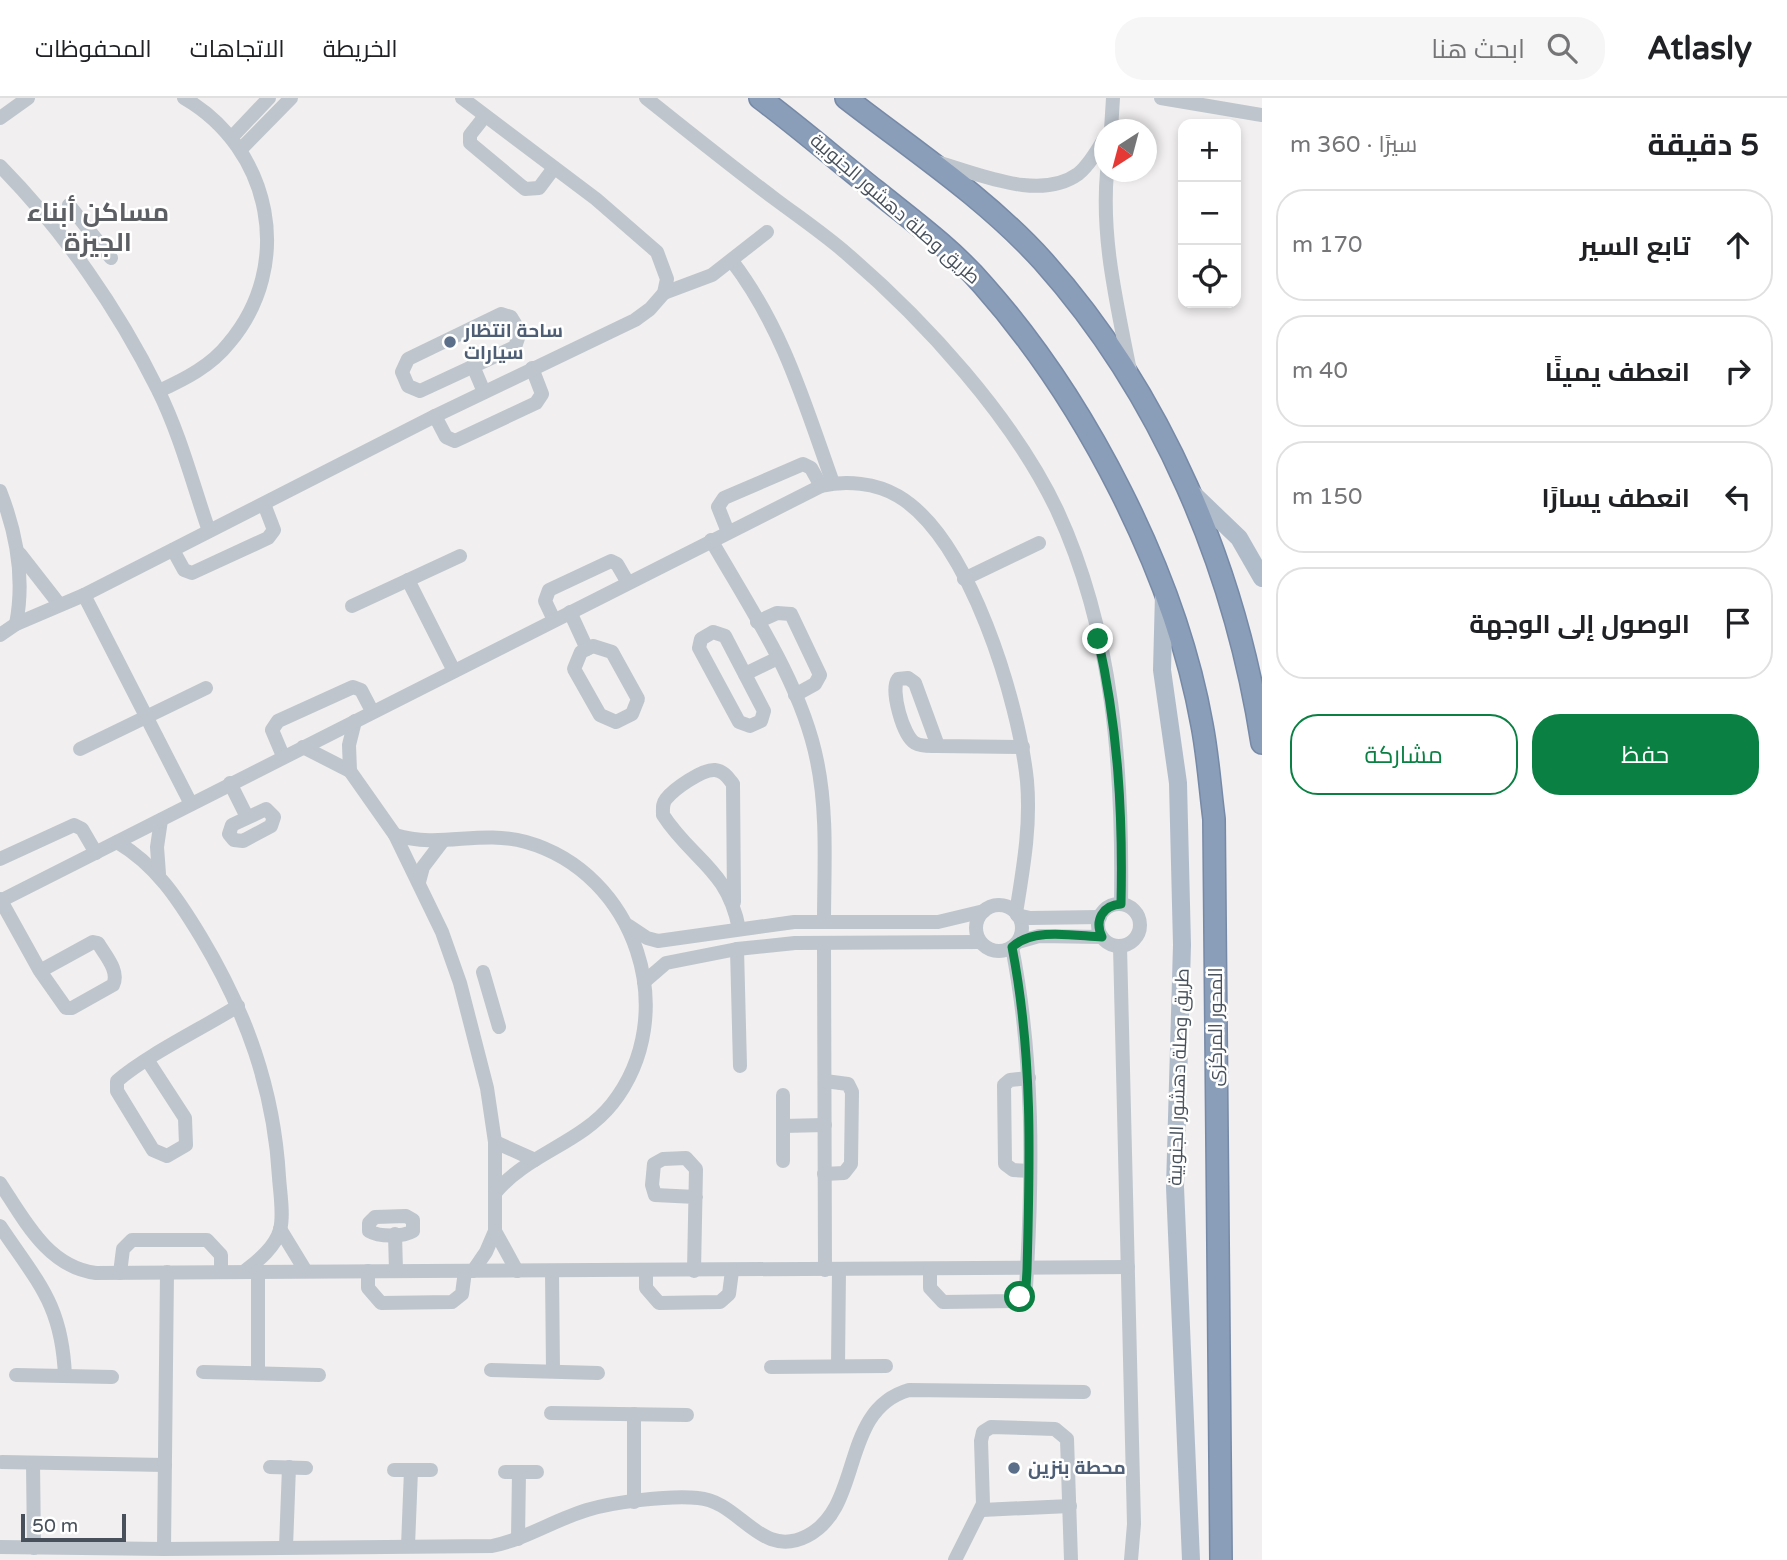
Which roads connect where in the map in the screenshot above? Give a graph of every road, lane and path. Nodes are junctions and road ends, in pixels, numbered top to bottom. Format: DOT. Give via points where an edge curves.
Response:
graph roads {
  1 [pos="28,98"];
  2 [pos="184,98"];
  3 [pos="269,98"];
  4 [pos="291,98"];
  5 [pos="462,98"];
  6 [pos="646,98"];
  7 [pos="760,98"];
  8 [pos="846,98"];
  9 [pos="1113,98"];
  10 [pos="1161,98"];
  11 [pos="1262,115"];
  12 [pos="485,116"];
  13 [pos="0,118"];
  14 [pos="1112,119"];
  15 [pos="236,143"];
  16 [pos="1094,152"];
  17 [pos="924,159"];
  18 [pos="0,166"];
  19 [pos="554,168"];
  20 [pos="1106,182"];
  21 [pos="69,205"];
  22 [pos="767,232"];
  23 [pos="92,234"];
  24 [pos="71,250"];
  25 [pos="111,258"];
  26 [pos="732,261"];
  27 [pos="664,293"];
  28 [pos="473,366"];
  29 [pos="532,368"];
  30 [pos="1133,386"];
  31 [pos="159,391"];
  32 [pos="484,392"];
  33 [pos="435,416"];
  34 [pos="827,485"];
  35 [pos="0,491"];
  36 [pos="1190,491"];
  37 [pos="264,504"];
  38 [pos="1129,508"];
  39 [pos="209,531"];
  40 [pos="728,532"];
  41 [pos="711,540"];
  42 [pos="1039,543"];
  43 [pos="18,549"];
  44 [pos="173,550"];
  45 [pos="460,556"];
  46 [pos="1262,578"];
  47 [pos="964,579"];
  48 [pos="408,580"];
  49 [pos="628,583"];
  50 [pos="84,594"];
  51 [pos="1164,594"];
  52 [pos="59,604"];
  53 [pos="352,606"];
  54 [pos="570,612"];
  55 [pos="554,620"];
  56 [pos="757,622"];
  57 [pos="16,624"];
  58 [pos="0,635"];
  59 [pos="587,649"];
  60 [pos="776,659"];
  61 [pos="454,671"];
  62 [pos="745,674"];
  63 [pos="205,688"];
  64 [pos="795,695"];
  65 [pos="372,711"];
  66 [pos="146,716"];
  67 [pos="355,721"];
  68 [pos="1262,743"];
  69 [pos="938,746"];
  70 [pos="303,747"];
  71 [pos="1023,747"];
  72 [pos="80,749"];
  73 [pos="283,756"];
  74 [pos="350,771"];
  75 [pos="230,783"];
  76 [pos="191,804"];
  77 [pos="247,817"];
  78 [pos="161,820"];
  79 [pos="395,835"];
  80 [pos="117,842"];
  81 [pos="442,842"];
  82 [pos="96,853"];
  83 [pos="0,859"];
  84 [pos="159,874"];
  85 [pos="419,882"];
  86 [pos="0,900"];
  87 [pos="734,902"];
  88 [pos="1121,904"];
  89 [pos="984,911"];
  90 [pos="1017,914"];
  91 [pos="1100,917"];
  92 [pos="824,922"];
  93 [pos="628,925"];
  94 [pos="739,929"];
  95 [pos="1102,937"];
  96 [pos="980,942"];
  97 [pos="824,944"];
  98 [pos="1015,944"];
  99 [pos="1120,946"];
  100 [pos="737,949"];
  101 [pos="40,971"];
  102 [pos="483,972"];
  103 [pos="644,982"];
  104 [pos="492,1002"];
  105 [pos="238,1006"];
  106 [pos="468,1009"];
  107 [pos="499,1027"];
  108 [pos="148,1061"];
  109 [pos="740,1066"];
  110 [pos="1029,1078"];
  111 [pos="825,1081"];
  112 [pos="783,1095"];
  113 [pos="824,1125"];
  114 [pos="783,1126"];
  115 [pos="495,1142"];
  116 [pos="535,1160"];
  117 [pos="783,1161"];
  118 [pos="1030,1171"];
  119 [pos="824,1174"];
  120 [pos="0,1183"];
  121 [pos="495,1193"];
  122 [pos="696,1197"];
  123 [pos="5,1200"];
  124 [pos="0,1226"];
  125 [pos="280,1229"];
  126 [pos="495,1231"];
  127 [pos="396,1234"];
  128 [pos="1128,1268"];
  129 [pos="305,1270"];
  130 [pos="832,1270"];
  131 [pos="930,1270"];
  132 [pos="1027,1270"];
  133 [pos="221,1271"];
  134 [pos="252,1271"];
  135 [pos="368,1271"];
  136 [pos="396,1271"];
  137 [pos="469,1271"];
  138 [pos="517,1271"];
  139 [pos="552,1271"];
  140 [pos="646,1271"];
  141 [pos="694,1271"];
  142 [pos="732,1271"];
  143 [pos="167,1272"];
  144 [pos="120,1273"];
  145 [pos="838,1366"];
  146 [pos="886,1366"];
  147 [pos="771,1367"];
  148 [pos="491,1370"];
  149 [pos="553,1371"];
  150 [pos="203,1372"];
  151 [pos="258,1373"];
  152 [pos="598,1373"];
  153 [pos="16,1375"];
  154 [pos="319,1375"];
  155 [pos="65,1376"];
  156 [pos="112,1377"];
  157 [pos="1084,1392"];
  158 [pos="551,1413"];
  159 [pos="634,1414"];
  160 [pos="687,1415"];
  161 [pos="2,1462"];
  162 [pos="33,1463"];
  163 [pos="165,1465"];
  164 [pos="270,1467"];
  165 [pos="289,1468"];
  166 [pos="306,1468"];
  167 [pos="394,1469"];
  168 [pos="411,1470"];
  169 [pos="431,1470"];
  170 [pos="537,1472"];
  171 [pos="634,1502"];
  172 [pos="1070,1506"];
  173 [pos="982,1510"];
  174 [pos="518,1539"];
  175 [pos="408,1546"];
  176 [pos="0,1547"];
  177 [pos="286,1547"];
  178 [pos="34,1548"];
  179 [pos="164,1549"];
  180 [pos="956,1560"];
  181 [pos="1071,1560"];
  182 [pos="1131,1560"];
  183 [pos="1191,1560"];
  184 [pos="1221,1560"];
  1 -- 13 [label="street"];
  2 -- 15 [label="street" via="216,120"];
  3 -- 15 [label="street"];
  4 -- 15 [label="street"];
  5 -- 12 [label="street"];
  6 -- 88 [label="street" via="846,253 911,313 982,396 1036,475 1056,510 1078,568 1106,675 1121,786"];
  7 -- 38 [label="highway, طريق وصلة دهشور الجنوبية" via="924,229 982,284 1099,446"];
  8 -- 17 [label="highway"];
  9 -- 14 [label="street"];
  10 -- 11 [label="street"];
  12 -- 19 [label="street"];
  12 -- 19 [label="street" via="470,135 470,143 526,189 539,188"];
  15 -- 31 [label="street" via="259,187 267,225 268,251 255,303 211,362"];
  16 -- 17 [label="street" via="1077,175 1046,186"];
  17 -- 30 [label="highway" via="986,206 1042,260 1091,320"];
  18 -- 24 [label="street"];
  19 -- 27 [label="street" via="657,252 667,279"];
  20 -- 30 [label="street" via="1107,246"];
  21 -- 23 [label="street"];
  22 -- 26 [label="street"];
  23 -- 24 [label="street"];
  23 -- 25 [label="street"];
  24 -- 31 [label="street"];
  26 -- 27 [label="street" via="712,275"];
  26 -- 34 [label="street" via="782,342"];
  27 -- 29 [label="street" via="635,320"];
  28 -- 28 [label="street" via="515,347 520,332 512,317 501,314 408,359 402,372 408,386 420,391"];
  28 -- 32 [label="street"];
  29 -- 32 [label="street"];
  29 -- 33 [label="street" via="542,394 536,403 455,441 446,437"];
  30 -- 36 [label="highway"];
  31 -- 39 [label="street"];
  32 -- 33 [label="street"];
  33 -- 37 [label="street"];
  34 -- 40 [label="street"];
  34 -- 40 [label="street" via="803,464 724,498 718,507"];
  34 -- 47 [label="street" via="878,486 900,497 919,513"];
  35 -- 43 [label="street"];
  36 -- 46 [label="main road" via="1238,538"];
  36 -- 68 [label="highway" via="1238,630"];
  37 -- 39 [label="street"];
  37 -- 44 [label="street" via="274,530 268,538 192,573 184,570"];
  38 -- 51 [label="highway, المحور المركزى"];
  39 -- 44 [label="street"];
  40 -- 41 [label="street"];
  41 -- 49 [label="street"];
  41 -- 56 [label="street"];
  42 -- 47 [label="street"];
  43 -- 52 [label="street"];
  43 -- 57 [label="street"];
  44 -- 50 [label="street"];
  45 -- 48 [label="street"];
  47 -- 71 [label="street" via="1006,676"];
  48 -- 53 [label="street"];
  48 -- 61 [label="street"];
  49 -- 54 [label="street"];
  49 -- 55 [label="street" via="611,561 549,590 544,597"];
  50 -- 52 [label="street"];
  50 -- 66 [label="street"];
  51 -- 183 [label="main road, طريق وصلة دهشور الجنوبية" via="1162,670 1178,783 1181,905 1175,1187"];
  51 -- 184 [label="highway, المحور المركزى" via="1202,724 1214,819"];
  52 -- 57 [label="street"];
  54 -- 55 [label="street"];
  54 -- 59 [label="street"];
  55 -- 61 [label="street"];
  56 -- 60 [label="street"];
  56 -- 64 [label="street" via="777,613 792,614 820,670 819,680"];
  57 -- 58 [label="street"];
  59 -- 59 [label="street" via="576,657 574,669 600,715 616,722 632,714 638,699 612,652 600,646"];
  60 -- 62 [label="street"];
  60 -- 64 [label="street"];
  61 -- 65 [label="street"];
  62 -- 62 [label="street" via="725,636 718,632 704,636 699,648 739,722 750,726 761,721 765,711"];
  63 -- 66 [label="street"];
  64 -- 92 [label="street" via="810,734 822,788"];
  65 -- 67 [label="street"];
  65 -- 73 [label="street" via="360,690 353,687 278,721 272,730"];
  66 -- 72 [label="street"];
  66 -- 76 [label="street"];
  67 -- 70 [label="street"];
  67 -- 74 [label="street"];
  69 -- 69 [label="street" via="915,683 898,679 894,694 908,736 918,744"];
  69 -- 71 [label="street"];
  70 -- 73 [label="street"];
  70 -- 74 [label="street"];
  71 -- 90 [label="street" via="1029,823"];
  73 -- 75 [label="street"];
  74 -- 79 [label="street"];
  75 -- 76 [label="street"];
  75 -- 77 [label="street"];
  76 -- 78 [label="street"];
  78 -- 80 [label="street"];
  78 -- 84 [label="street"];
  79 -- 81 [label="street"];
  79 -- 85 [label="street"];
  80 -- 82 [label="street"];
  80 -- 84 [label="street"];
  81 -- 85 [label="street" via="423,867"];
  81 -- 93 [label="street" via="488,836 546,849 596,881"];
  82 -- 83 [label="street" via="82,829 74,825"];
  82 -- 86 [label="street"];
  84 -- 105 [label="street" via="210,951"];
  85 -- 106 [label="street"];
  86 -- 101 [label="street"];
  87 -- 87 [label="street" via="663,815 667,798 715,770 733,784"];
  87 -- 94 [label="street"];
  88 -- 91 [label="street" via="1106,908"];
  88 -- 99 [label="street" via="1136,912 1140,928 1131,942"];
  89 -- 90 [label="street" via="1004,906"];
  89 -- 92 [label="street" via="938,922"];
  89 -- 96 [label="street" via="976,929"];
  90 -- 91 [label="street" via="1030,918"];
  90 -- 98 [label="street" via="1022,928"];
  91 -- 95 [label="street"];
  92 -- 94 [label="street"];
  93 -- 94 [label="street" via="658,941"];
  93 -- 103 [label="street"];
  95 -- 98 [label="street" via="1039,936"];
  95 -- 99 [label="street"];
  96 -- 97 [label="street"];
  96 -- 98 [label="street" via="999,951"];
  97 -- 100 [label="street"];
  97 -- 111 [label="street"];
  98 -- 110 [label="street"];
  99 -- 128 [label="street"];
  100 -- 103 [label="street" via="666,963"];
  100 -- 109 [label="street"];
  101 -- 101 [label="street" via="66,1008 116,980 98,943 93,942"];
  102 -- 104 [label="street"];
  103 -- 116 [label="street" via="639,1053 621,1091 581,1134"];
  104 -- 106 [label="street"];
  104 -- 107 [label="street"];
  105 -- 108 [label="street"];
  105 -- 125 [label="street" via="262,1068 277,1136"];
  106 -- 115 [label="street"];
  108 -- 108 [label="street" via="121,1077 116,1086 153,1150 167,1156 186,1144 186,1124"];
  110 -- 118 [label="street"];
  110 -- 118 [label="street" via="1007,1082 1003,1101 1005,1164 1013,1170"];
  111 -- 113 [label="street"];
  111 -- 119 [label="street" via="848,1084 852,1092 851,1164 844,1173"];
  112 -- 114 [label="street"];
  113 -- 114 [label="street"];
  113 -- 119 [label="street"];
  114 -- 117 [label="street"];
  115 -- 116 [label="street"];
  115 -- 121 [label="street"];
  116 -- 121 [label="street" via="519,1168"];
  118 -- 132 [label="street"];
  119 -- 130 [label="street"];
  120 -- 123 [label="street"];
  121 -- 126 [label="street"];
  122 -- 141 [label="street"];
  123 -- 144 [label="street" via="60,1262 77,1270"];
  124 -- 155 [label="street" via="53,1306 60,1326"];
  125 -- 129 [label="street"];
  125 -- 134 [label="street"];
  126 -- 137 [label="street" via="486,1252"];
  126 -- 138 [label="street"];
  127 -- 136 [label="street"];
  128 -- 132 [label="street"];
  128 -- 182 [label="street"];
  129 -- 134 [label="street"];
  129 -- 135 [label="street"];
  130 -- 131 [label="street"];
  130 -- 142 [label="street"];
  130 -- 145 [label="street"];
  131 -- 132 [label="street"];
  131 -- 132 [label="street" via="930,1288 943,1302 1014,1301 1024,1293"];
  133 -- 134 [label="street"];
  133 -- 143 [label="street"];
  133 -- 144 [label="street" via="221,1255 207,1240 132,1240 123,1249"];
  134 -- 151 [label="street"];
  135 -- 136 [label="street"];
  135 -- 137 [label="street" via="368,1288 381,1303 453,1302 462,1294"];
  136 -- 137 [label="street"];
  137 -- 138 [label="street"];
  138 -- 139 [label="street"];
  139 -- 140 [label="street"];
  139 -- 149 [label="street"];
  140 -- 141 [label="street"];
  140 -- 142 [label="street" via="646,1288 659,1303 720,1303 729,1294"];
  141 -- 142 [label="street"];
  143 -- 144 [label="street"];
  143 -- 163 [label="street"];
  145 -- 146 [label="street"];
  145 -- 147 [label="street"];
  148 -- 149 [label="street"];
  149 -- 152 [label="street"];
  150 -- 151 [label="street"];
  151 -- 154 [label="street"];
  153 -- 155 [label="street"];
  155 -- 156 [label="street"];
  157 -- 171 [label="street" via="909,1390 893,1394 870,1416 850,1473 820,1526 790,1541 758,1535 732,1511 698,1497"];
  158 -- 159 [label="street"];
  159 -- 160 [label="street"];
  159 -- 171 [label="street"];
  161 -- 162 [label="street"];
  162 -- 163 [label="street"];
  162 -- 178 [label="street"];
  163 -- 179 [label="street"];
  164 -- 165 [label="street"];
  165 -- 166 [label="street"];
  165 -- 177 [label="street"];
  167 -- 168 [label="street"];
  168 -- 169 [label="street"];
  168 -- 175 [label="street"];
  170 -- 174 [label="street" via="512,1472"];
  171 -- 174 [label="street" via="587,1510"];
  172 -- 173 [label="street"];
  172 -- 173 [label="street" via="1068,1445 1063,1434 1050,1428 991,1427 983,1432 981,1441"];
  172 -- 181 [label="street"];
  173 -- 180 [label="street"];
  174 -- 175 [label="street" via="492,1546"];
  175 -- 177 [label="street"];
  176 -- 178 [label="street"];
  177 -- 179 [label="street"];
  178 -- 179 [label="street"];
}
